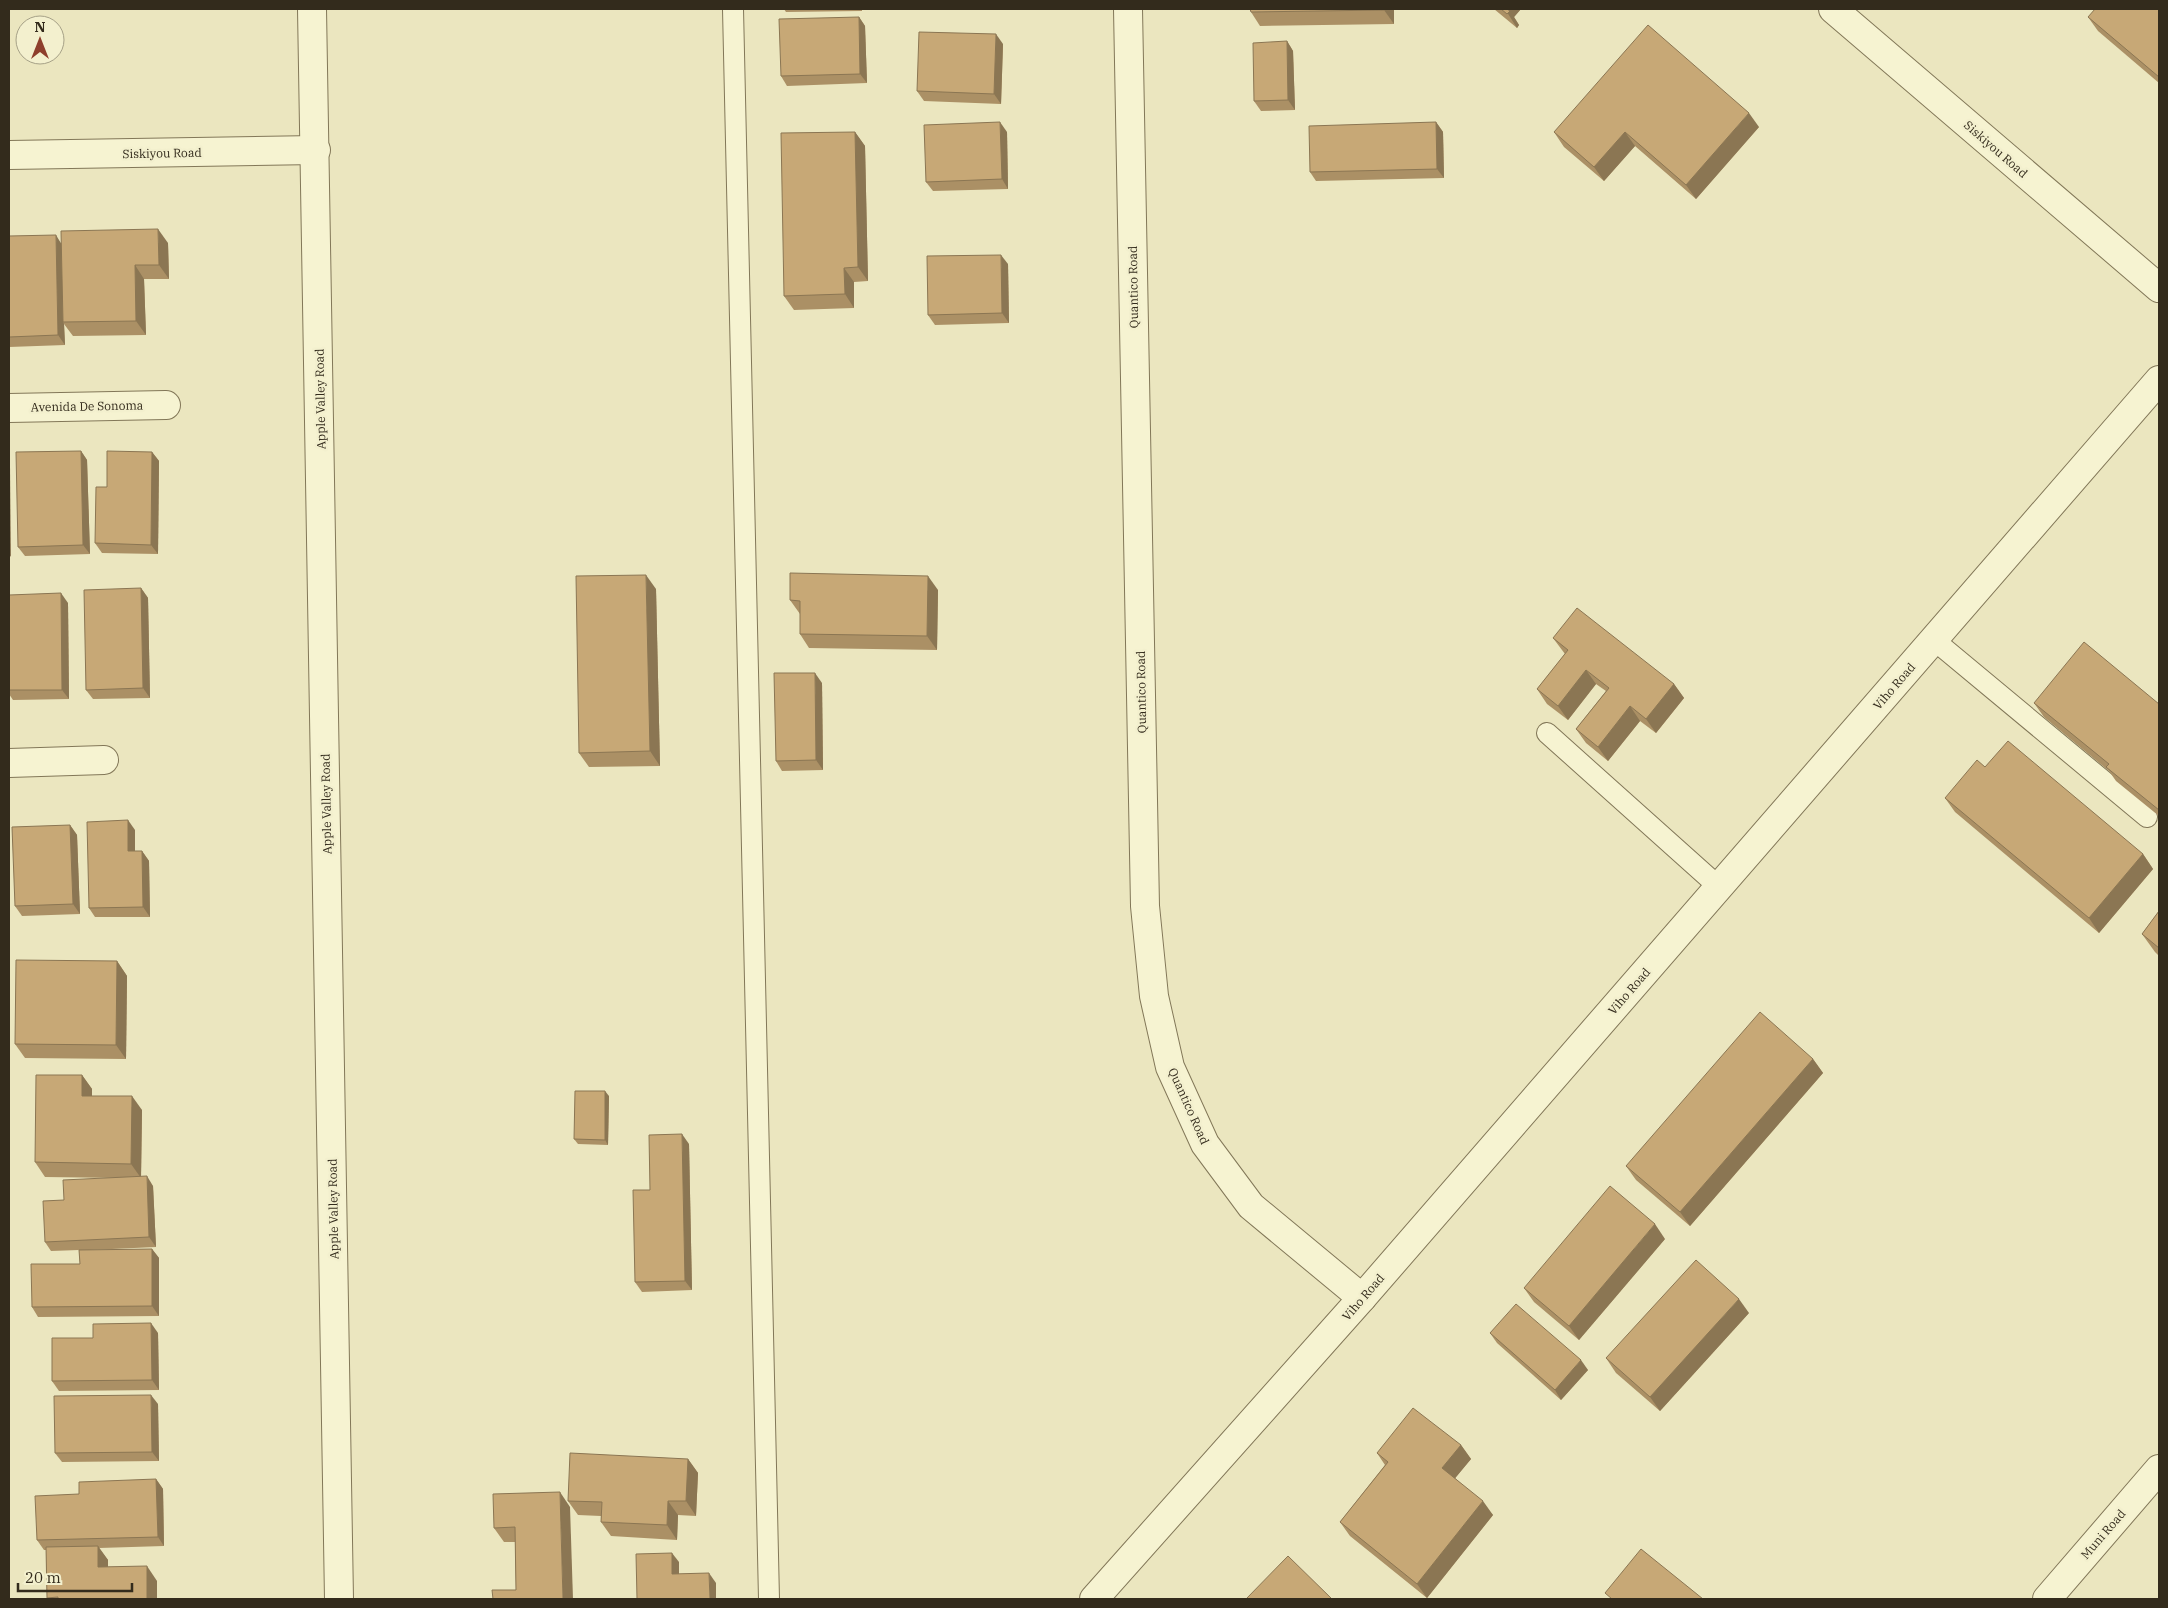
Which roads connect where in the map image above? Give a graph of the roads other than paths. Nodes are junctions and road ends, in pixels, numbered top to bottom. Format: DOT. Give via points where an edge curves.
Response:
graph roads {
  1 [pos="312,9"];
  2 [pos="733,9"];
  3 [pos="1128,9"];
  4 [pos="1833,9"];
  5 [pos="316,150"];
  6 [pos="9,155"];
  7 [pos="2159,288"];
  8 [pos="2159,380"];
  9 [pos="166,404"];
  10 [pos="9,408"];
  11 [pos="1934,640"];
  12 [pos="1547,733"];
  13 [pos="104,760"];
  14 [pos="9,763"];
  15 [pos="2147,818"];
  16 [pos="1719,887"];
  17 [pos="1362,1298"];
  18 [pos="2157,1477"];
  19 [pos="340,1599"];
  20 [pos="769,1599"];
  21 [pos="1094,1599"];
  22 [pos="2047,1599"];
  1 -- 5 [label="street, Apple Valley Road"];
  2 -- 20 [label="lane"];
  3 -- 17 [label="street, Quantico Road" via="1145,906 1154,996 1170,1067 1205,1144 1250,1206"];
  4 -- 7 [label="street, Siskiyou Road"];
  5 -- 6 [label="street, Siskiyou Road"];
  5 -- 19 [label="street, Apple Valley Road"];
  8 -- 11 [label="street, Viho Road"];
  9 -- 10 [label="street, Avenida De Sonoma"];
  11 -- 15 [label="lane"];
  11 -- 16 [label="street, Viho Road"];
  12 -- 16 [label="lane"];
  13 -- 14 [label="street"];
  16 -- 17 [label="street, Viho Road"];
  17 -- 21 [label="street, Viho Road"];
  18 -- 22 [label="street, Muni Road"];
}
